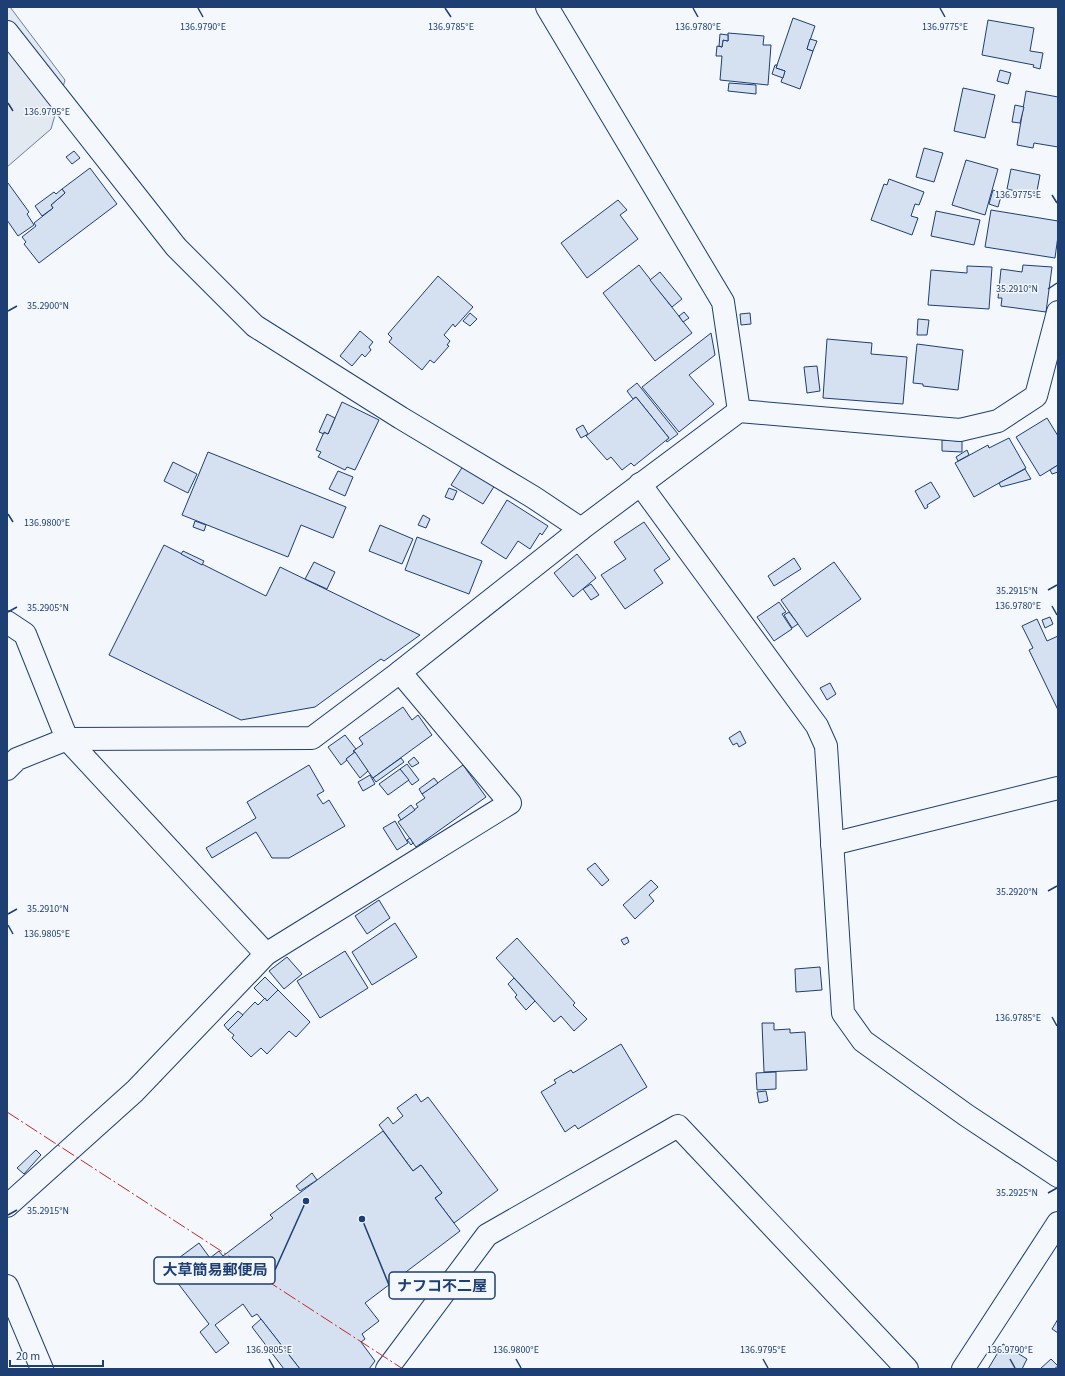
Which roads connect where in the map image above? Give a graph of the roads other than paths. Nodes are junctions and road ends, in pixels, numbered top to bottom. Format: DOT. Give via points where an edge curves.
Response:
graph roads {
  1 [pos="547,7"];
  2 [pos="7,32"];
  3 [pos="1058,312"];
  4 [pos="740,411"];
  5 [pos="640,484"];
  6 [pos="581,529"];
  7 [pos="7,622"];
  8 [pos="400,672"];
  9 [pos="67,738"];
  10 [pos="7,769"];
  11 [pos="1058,788"];
  12 [pos="832,844"];
  13 [pos="266,954"];
  14 [pos="1058,1176"];
  15 [pos="7,1206"];
  16 [pos="1058,1223"];
  17 [pos="7,1286"];
  18 [pos="42,1369"];
  19 [pos="387,1369"];
  20 [pos="907,1369"];
  21 [pos="963,1369"];
  1 -- 4 [label="street" via="723,302"];
  2 -- 6 [label="street" via="176,247 255,326 401,418 534,497"];
  3 -- 4 [label="street" via="1036,396 998,421 960,430"];
  4 -- 5 [label="street"];
  5 -- 6 [label="street"];
  5 -- 12 [label="street" via="817,726 826,746"];
  6 -- 8 [label="street"];
  7 -- 9 [label="street" via="25,634"];
  8 -- 9 [label="street" via="312,738"];
  8 -- 13 [label="street" via="510,803"];
  9 -- 10 [label="street" via="17,759"];
  9 -- 13 [label="street"];
  11 -- 12 [label="street"];
  12 -- 14 [label="street" via="843,1012 863,1041 966,1116"];
  13 -- 15 [label="street" via="135,1091"];
  16 -- 21 [label="street"];
  17 -- 18 [label="street"];
  19 -- 20 [label="street" via="487,1235 678,1126"];
}
